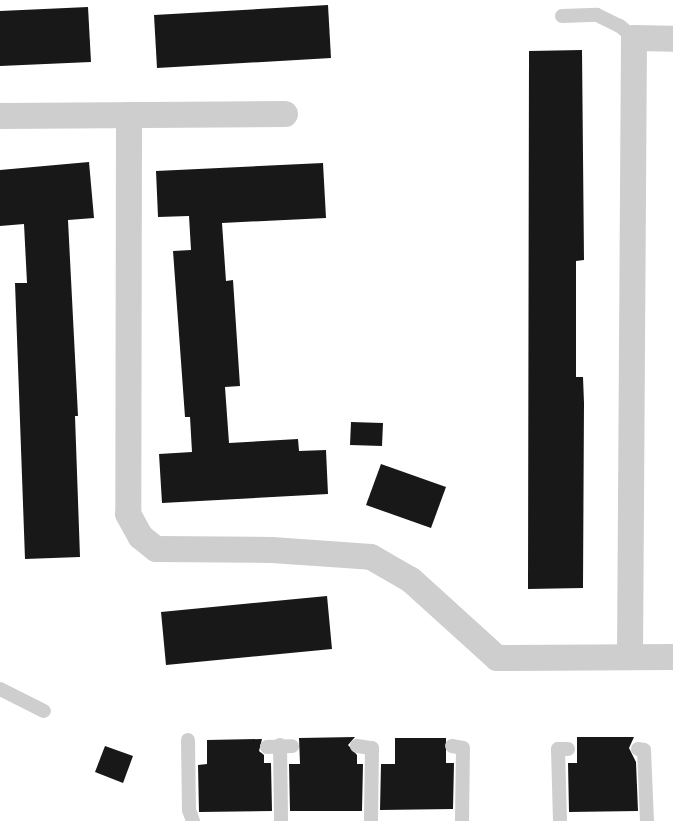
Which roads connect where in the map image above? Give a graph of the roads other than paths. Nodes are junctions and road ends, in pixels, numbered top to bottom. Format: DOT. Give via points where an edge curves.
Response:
graph roads {
  1 [pos="562,16"];
  2 [pos="634,38"];
  3 [pos="673,39"];
  4 [pos="285,114"];
  5 [pos="129,115"];
  6 [pos="0,116"];
  7 [pos="630,657"];
  8 [pos="673,657"];
  9 [pos="0,689"];
  10 [pos="44,711"];
  11 [pos="188,740"];
  12 [pos="280,746"];
  13 [pos="357,746"];
  14 [pos="452,746"];
  15 [pos="387,747"];
  16 [pos="372,748"];
  17 [pos="568,748"];
  18 [pos="638,749"];
  19 [pos="193,821"];
  20 [pos="281,821"];
  21 [pos="371,821"];
  22 [pos="462,821"];
  23 [pos="560,821"];
  24 [pos="647,821"];
  1 -- 2 [label="lane" via="597,15"];
  2 -- 3 [label="street"];
  2 -- 7 [label="street"];
  4 -- 5 [label="street"];
  5 -- 6 [label="street"];
  5 -- 7 [label="street" via="128,514 141,537 156,549 272,550 371,557 411,580 497,658"];
  7 -- 8 [label="street"];
  9 -- 10 [label="lane"];
  11 -- 19 [label="lane" via="189,810"];
  12 -- 20 [label="lane"];
  13 -- 16 [label="lane"];
  14 -- 22 [label="lane" via="463,748"];
  15 -- 16 [label="lane"];
  16 -- 21 [label="lane"];
  17 -- 23 [label="lane" via="558,749"];
  18 -- 24 [label="lane" via="644,750"];
}
